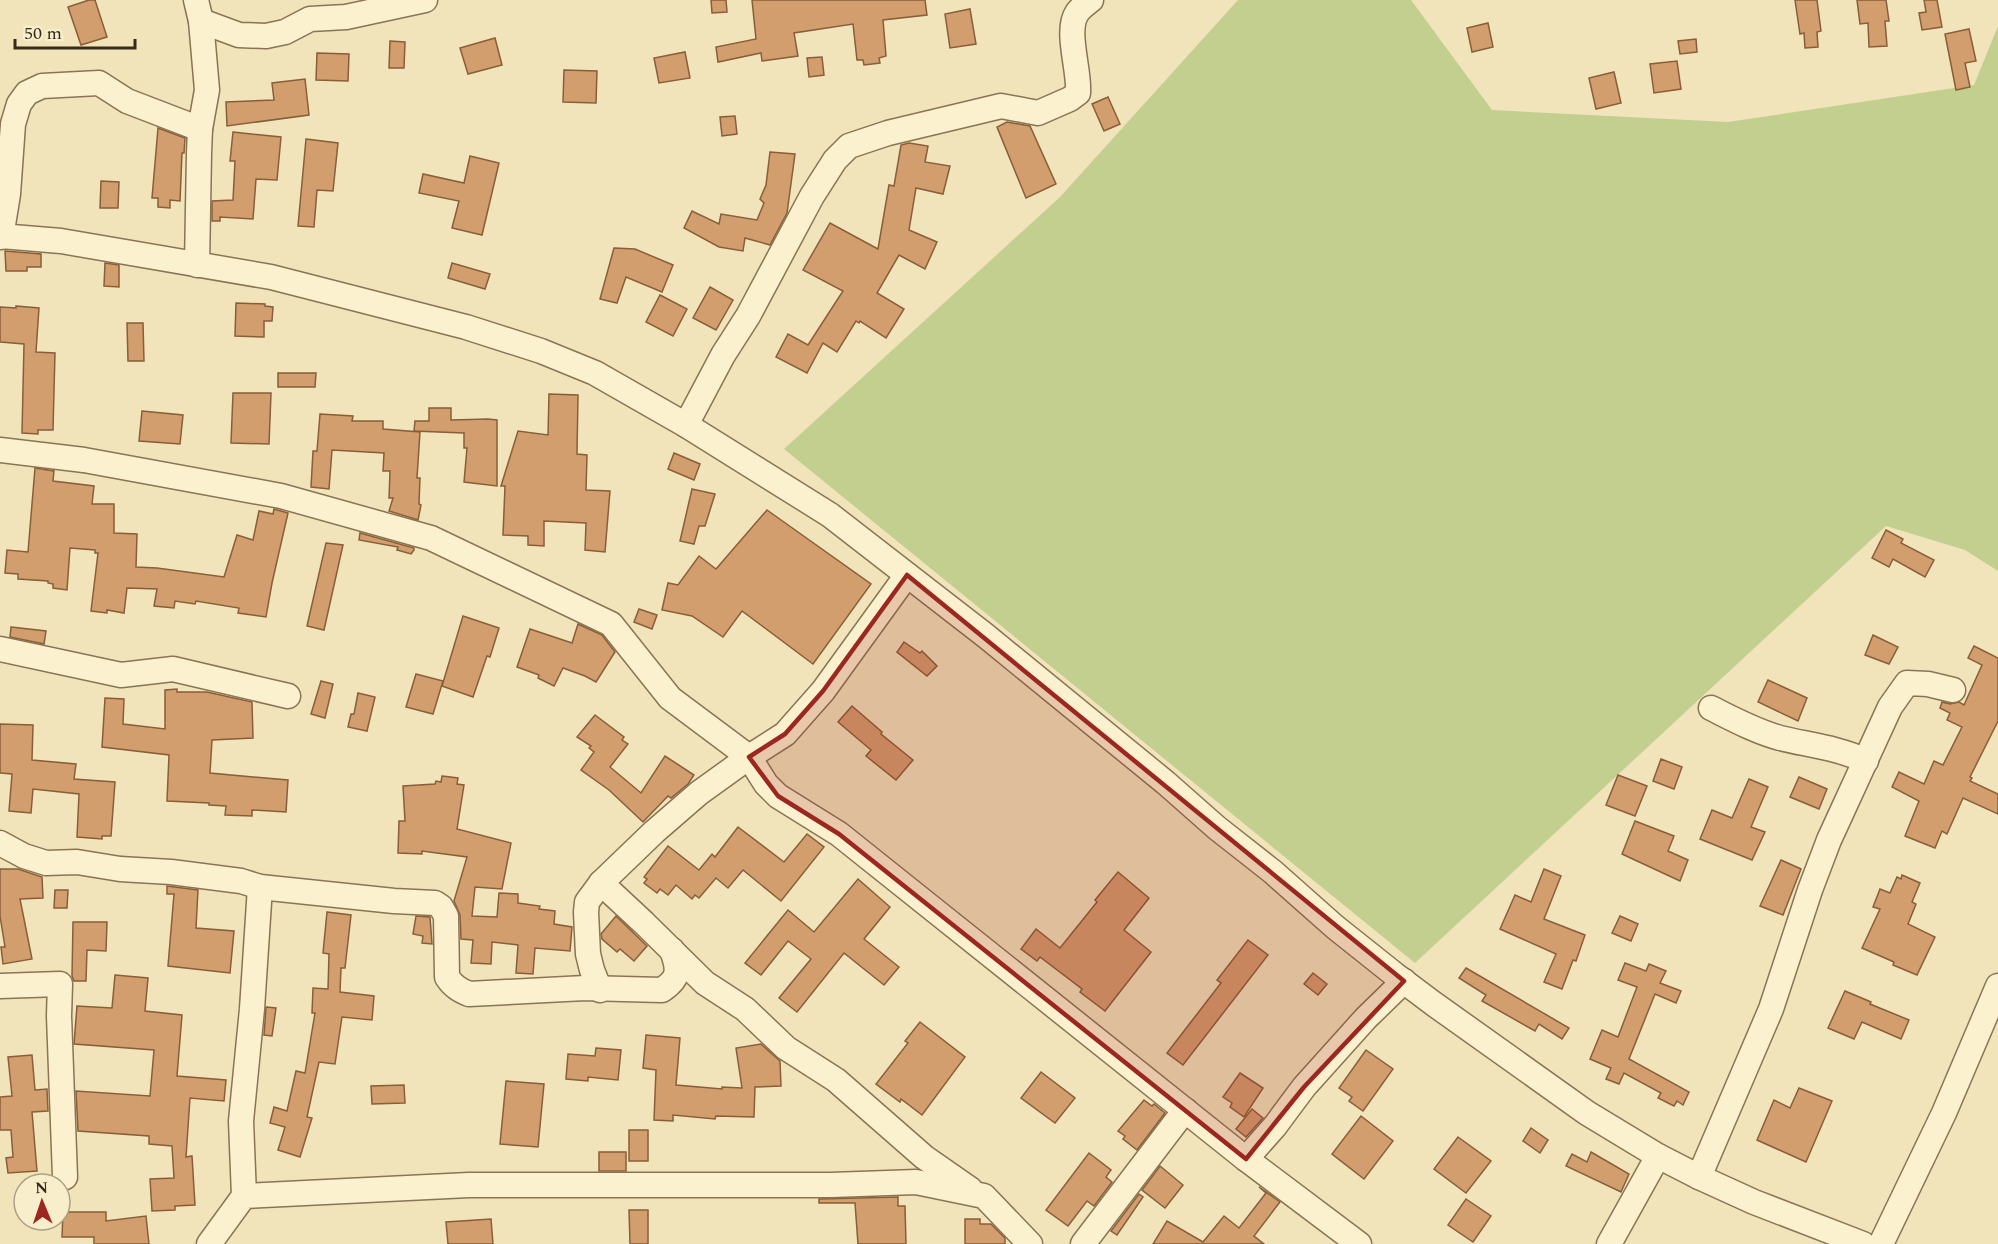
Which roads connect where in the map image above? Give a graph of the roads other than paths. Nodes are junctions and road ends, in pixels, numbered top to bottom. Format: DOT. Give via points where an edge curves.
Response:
graph roads {
  1 [pos="424,0"];
  2 [pos="1090,0"];
  3 [pos="199,10"];
  4 [pos="200,129"];
  5 [pos="1,236"];
  6 [pos="197,265"];
  7 [pos="686,425"];
  8 [pos="0,450"];
  9 [pos="908,575"];
  10 [pos="0,649"];
  11 [pos="1953,690"];
  12 [pos="288,696"];
  13 [pos="1711,708"];
  14 [pos="749,757"];
  15 [pos="1866,761"];
  16 [pos="0,843"];
  17 [pos="601,884"];
  18 [pos="260,887"];
  19 [pos="672,950"];
  20 [pos="1404,981"];
  21 [pos="0,986"];
  22 [pos="1998,986"];
  23 [pos="600,990"];
  24 [pos="1185,1110"];
  25 [pos="1658,1156"];
  26 [pos="1246,1159"];
  27 [pos="928,1160"];
  28 [pos="65,1172"];
  29 [pos="1700,1177"];
  30 [pos="916,1182"];
  31 [pos="978,1195"];
  32 [pos="244,1196"];
  33 [pos="209,1244"];
  34 [pos="1030,1244"];
  35 [pos="1083,1244"];
  36 [pos="1359,1244"];
  37 [pos="1609,1244"];
  38 [pos="1863,1244"];
  39 [pos="1881,1244"];
  1 -- 3 [label="street" via="346,17 310,19 285,32 266,36 239,34"];
  2 -- 7 [label="street" via="1076,14 1072,31 1079,84 1078,93 1070,99 1038,113 1001,106 888,133 849,146 835,160"];
  3 -- 4 [label="street" via="207,90"];
  4 -- 5 [label="street" via="127,101 99,83 42,86 27,93 19,104 14,124"];
  4 -- 6 [label="street"];
  5 -- 6 [label="street" via="61,241"];
  6 -- 7 [label="street" via="271,277 530,347 595,373"];
  7 -- 9 [label="street" via="830,515"];
  8 -- 14 [label="street" via="84,460 281,496 431,538 611,624 670,698"];
  9 -- 14 [label="street" via="823,691 785,734"];
  9 -- 20 [label="street"];
  10 -- 12 [label="street" via="121,675 173,669"];
  11 -- 15 [label="street" via="1907,683 1890,707"];
  13 -- 15 [label="street" via="1752,728"];
  14 -- 17 [label="street" via="654,832"];
  14 -- 24 [label="street" via="778,796 839,834"];
  15 -- 29 [label="street" via="1829,840 1771,1009"];
  16 -- 18 [label="street" via="46,863 77,862 171,872"];
  17 -- 19 [label="street"];
  17 -- 23 [label="street" via="587,902 586,912 588,954"];
  18 -- 23 [label="street" via="435,903 446,916 447,977 452,985 469,994"];
  18 -- 32 [label="street" via="241,1121"];
  19 -- 23 [label="street" via="676,977 662,990"];
  19 -- 27 [label="street" via="705,983 745,1009 786,1048 836,1080"];
  20 -- 25 [label="street" via="1587,1113"];
  20 -- 26 [label="street" via="1366,1018"];
  21 -- 28 [label="street" via="60,984"];
  22 -- 39 [label="street"];
  24 -- 26 [label="street"];
  24 -- 35 [label="street"];
  25 -- 29 [label="street"];
  25 -- 37 [label="street"];
  26 -- 36 [label="street"];
  27 -- 30 [label="street"];
  27 -- 31 [label="street"];
  29 -- 38 [label="street"];
  30 -- 31 [label="street"];
  30 -- 32 [label="street" via="469,1185"];
  31 -- 34 [label="street" via="984,1196"];
  32 -- 33 [label="street"];
}
